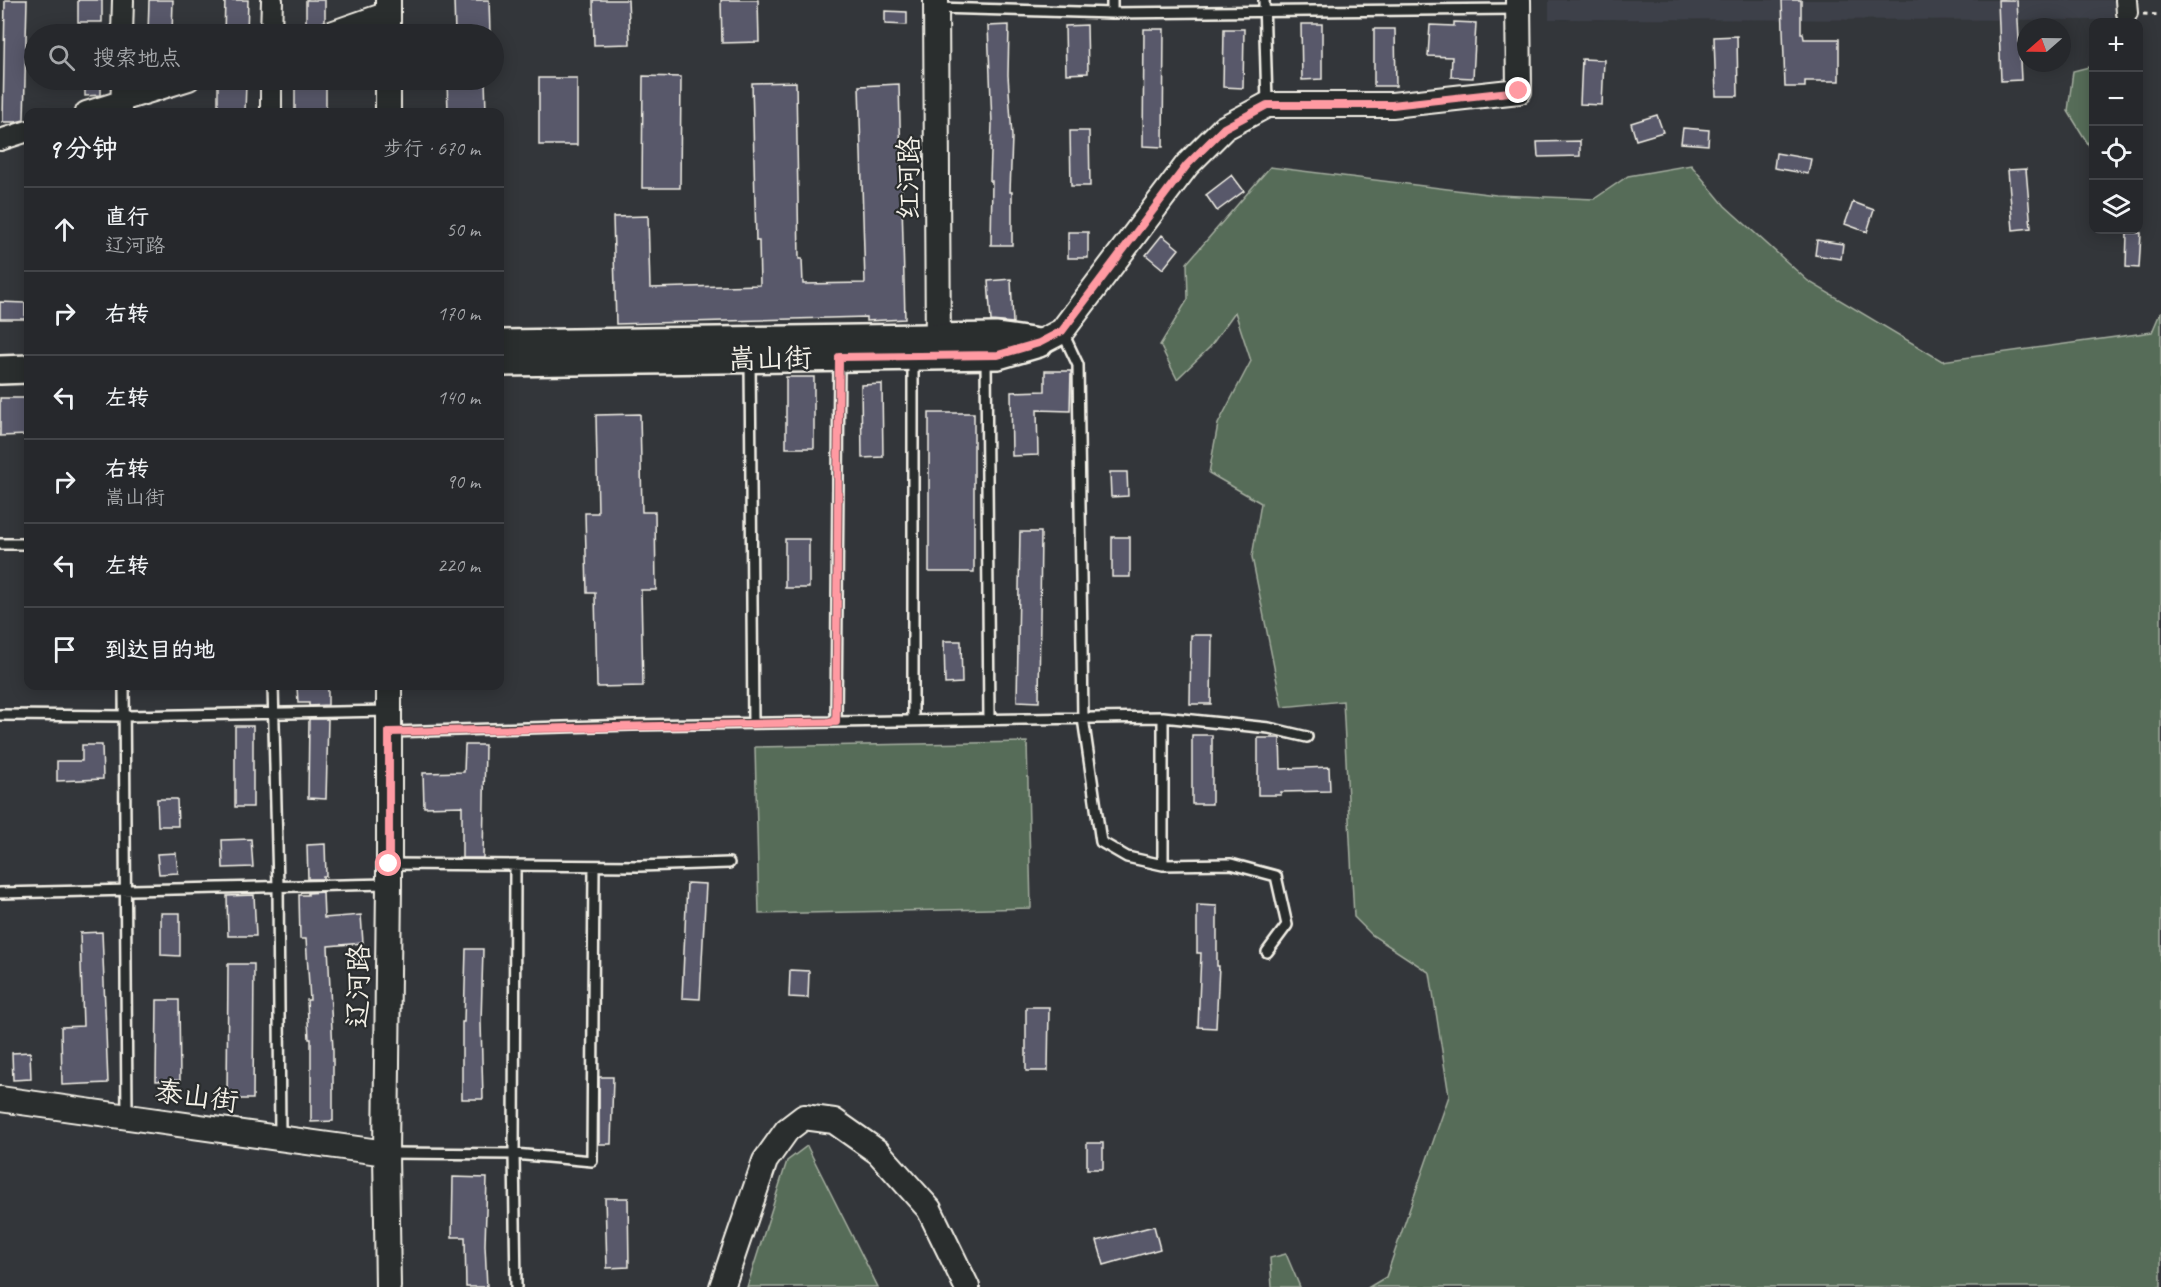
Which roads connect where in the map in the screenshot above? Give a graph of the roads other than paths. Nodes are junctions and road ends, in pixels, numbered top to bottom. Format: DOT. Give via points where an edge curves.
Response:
graph roads {
  1 [pos="123,0"];
  2 [pos="272,0"];
  3 [pos="1112,0"];
  4 [pos="1264,0"];
  5 [pos="936,4"];
  6 [pos="1518,4"];
  7 [pos="1264,11"];
  8 [pos="1112,13"];
  9 [pos="388,16"];
  10 [pos="122,24"];
  11 [pos="271,24"];
  12 [pos="360,24"];
  13 [pos="122,90"];
  14 [pos="164,90"];
  15 [pos="271,90"];
  16 [pos="388,90"];
  17 [pos="1267,105"];
  18 [pos="121,107"];
  19 [pos="271,108"];
  20 [pos="388,108"];
  21 [pos="24,132"];
  22 [pos="0,140"];
  23 [pos="1050,337"];
  24 [pos="504,344"];
  25 [pos="24,350"];
  26 [pos="930,350"];
  27 [pos="0,351"];
  28 [pos="986,355"];
  29 [pos="839,357"];
  30 [pos="750,358"];
  31 [pos="504,362"];
  32 [pos="24,369"];
  33 [pos="0,370"];
  34 [pos="0,544"];
  35 [pos="24,544"];
  36 [pos="124,690"];
  37 [pos="273,690"];
  38 [pos="389,690"];
  39 [pos="274,713"];
  40 [pos="0,715"];
  41 [pos="126,716"];
  42 [pos="1163,717"];
  43 [pos="1083,718"];
  44 [pos="989,719"];
  45 [pos="913,720"];
  46 [pos="389,722"];
  47 [pos="836,722"];
  48 [pos="753,723"];
  49 [pos="1307,737"];
  50 [pos="729,863"];
  51 [pos="1163,865"];
  52 [pos="515,866"];
  53 [pos="594,866"];
  54 [pos="389,874"];
  55 [pos="278,886"];
  56 [pos="124,890"];
  57 [pos="0,893"];
  58 [pos="1267,952"];
  59 [pos="0,1099"];
  60 [pos="127,1116"];
  61 [pos="280,1137"];
  62 [pos="386,1153"];
  63 [pos="514,1154"];
  64 [pos="388,1287"];
  65 [pos="516,1287"];
  66 [pos="722,1287"];
  67 [pos="967,1287"];
  1 -- 10 [label="street"];
  2 -- 11 [label="street"];
  3 -- 8 [label="lane"];
  4 -- 7 [label="lane"];
  5 -- 8 [label="lane"];
  5 -- 26 [label="street, 红河路"];
  6 -- 7 [label="lane"];
  6 -- 17 [label="street" via="1519,91 1392,105"];
  7 -- 8 [label="lane"];
  7 -- 17 [label="lane"];
  9 -- 12 [label="street"];
  13 -- 18 [label="street"];
  14 -- 18 [label="street"];
  15 -- 19 [label="street"];
  16 -- 20 [label="street"];
  17 -- 23 [label="street" via="1224,128 1187,165"];
  21 -- 22 [label="street"];
  23 -- 26 [label="main road, 嵩山街" via="997,337"];
  23 -- 28 [label="main road, 嵩山街" via="998,355"];
  23 -- 43 [label="lane" via="1078,365"];
  24 -- 26 [label="main road, 嵩山街"];
  25 -- 27 [label="main road"];
  26 -- 28 [label="main road, 嵩山街"];
  26 -- 29 [label="main road, 嵩山街"];
  26 -- 45 [label="lane"];
  28 -- 44 [label="lane"];
  29 -- 30 [label="main road, 嵩山街"];
  29 -- 47 [label="lane"];
  30 -- 31 [label="main road, 嵩山街"];
  30 -- 48 [label="lane"];
  32 -- 33 [label="main road"];
  34 -- 35 [label="lane"];
  36 -- 41 [label="lane"];
  37 -- 39 [label="lane"];
  38 -- 46 [label="street, 辽河路"];
  39 -- 41 [label="lane"];
  39 -- 46 [label="lane"];
  39 -- 55 [label="lane"];
  40 -- 41 [label="lane"];
  41 -- 56 [label="lane"];
  42 -- 43 [label="lane"];
  42 -- 49 [label="lane" via="1269,728"];
  42 -- 51 [label="lane"];
  43 -- 44 [label="lane"];
  43 -- 51 [label="lane" via="1101,842 1127,857"];
  44 -- 45 [label="lane"];
  45 -- 47 [label="lane"];
  46 -- 48 [label="lane"];
  46 -- 54 [label="street, 辽河路"];
  47 -- 48 [label="lane"];
  50 -- 53 [label="lane"];
  51 -- 58 [label="lane" via="1232,864 1276,876 1287,925"];
  52 -- 53 [label="lane"];
  52 -- 54 [label="lane"];
  52 -- 63 [label="lane"];
  53 -- 63 [label="lane" via="592,1161"];
  54 -- 55 [label="lane"];
  54 -- 62 [label="street, 辽河路"];
  55 -- 56 [label="lane"];
  55 -- 61 [label="lane"];
  56 -- 57 [label="lane"];
  56 -- 60 [label="lane"];
  59 -- 60 [label="street, 泰山街"];
  60 -- 61 [label="street, 泰山街"];
  61 -- 62 [label="street, 泰山街"];
  62 -- 63 [label="lane"];
  62 -- 64 [label="street, 辽河路"];
  63 -- 65 [label="lane"];
  66 -- 67 [label="street" via="765,1161 787,1130 804,1117 834,1121 879,1152 929,1209"];
}
